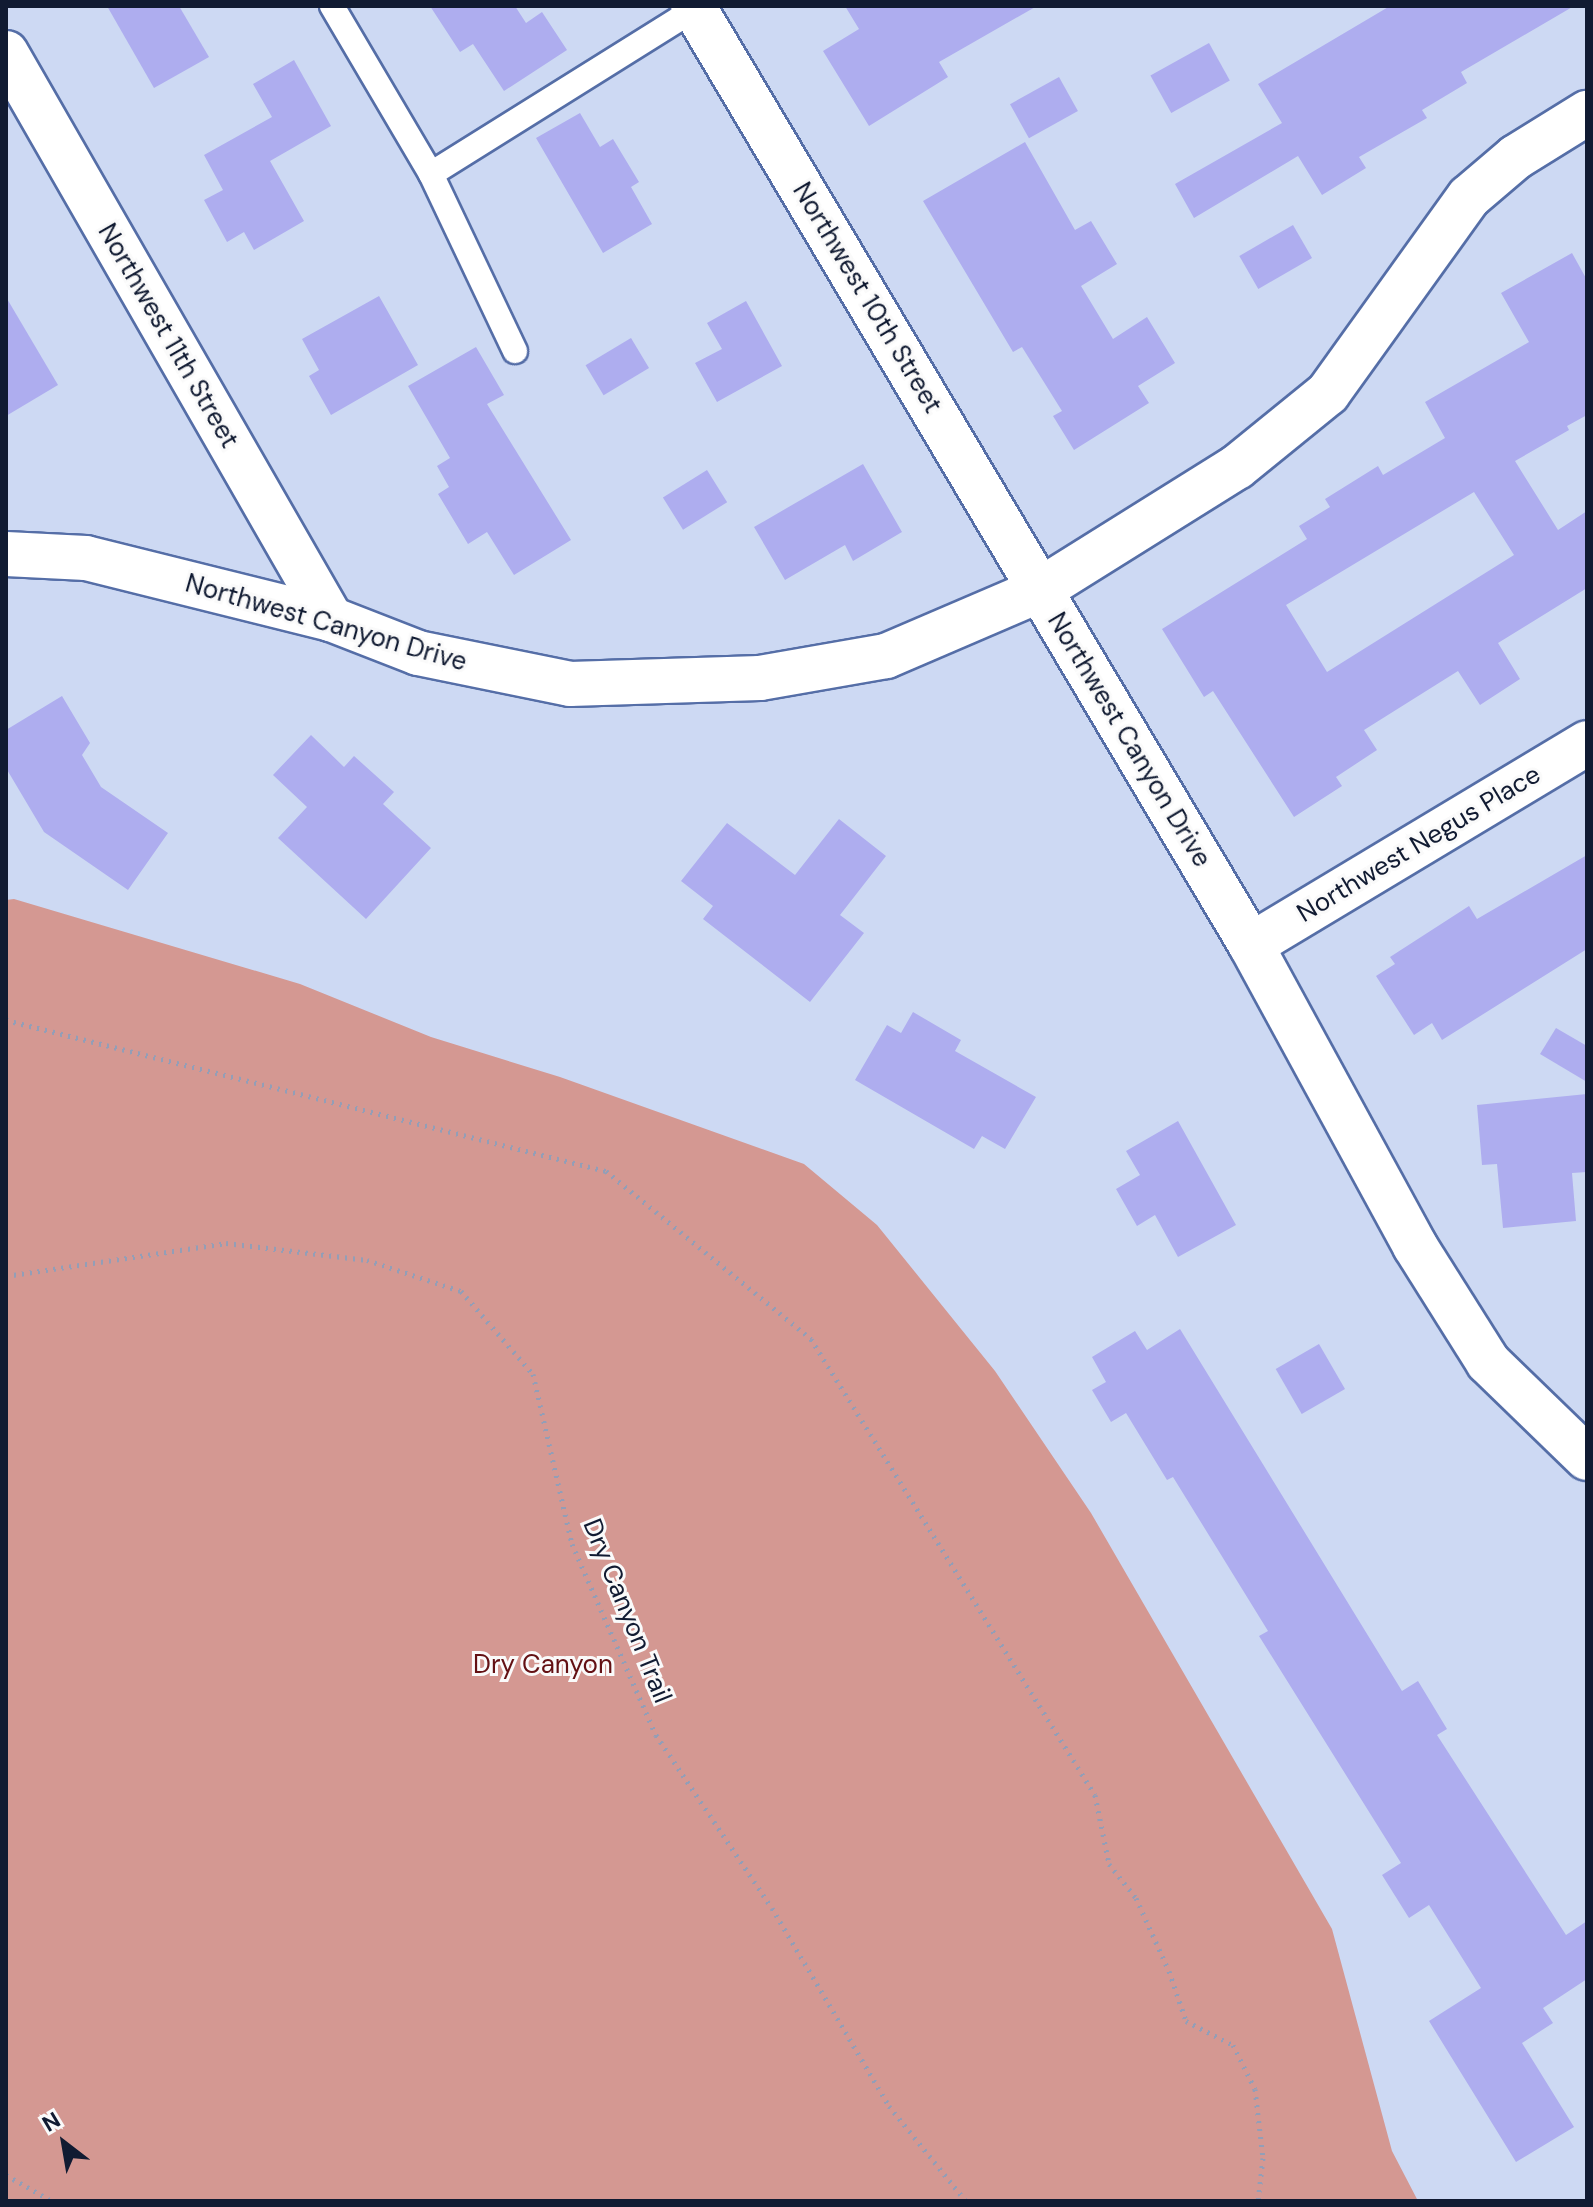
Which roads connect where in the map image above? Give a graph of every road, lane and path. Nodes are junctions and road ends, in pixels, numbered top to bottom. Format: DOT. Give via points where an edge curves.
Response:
graph roads {
  1 [pos="332,6"];
  2 [pos="696,7"];
  3 [pos="6,53"];
  4 [pos="1587,113"];
  5 [pos="431,174"];
  6 [pos="515,351"];
  7 [pos="6,554"];
  8 [pos="1040,590"];
  9 [pos="331,619"];
  10 [pos="1587,743"];
  11 [pos="1251,945"];
  12 [pos="6,1020"];
  13 [pos="6,1276"];
  14 [pos="1587,1458"];
  15 [pos="6,2175"];
  16 [pos="52,2201"];
  17 [pos="966,2201"];
  18 [pos="1258,2201"];
  1 -- 5 [label="lane"];
  2 -- 5 [label="lane"];
  2 -- 8 [label="street, Northwest 10th Street"];
  3 -- 9 [label="street, Northwest 11th Street"];
  4 -- 8 [label="street" via="1516,157 1469,197 1328,393 1237,467"];
  5 -- 6 [label="lane"];
  7 -- 9 [label="street, Northwest Canyon Drive" via="86,558"];
  8 -- 9 [label="street, Northwest Canyon Drive" via="886,656 760,678 570,684 418,653"];
  8 -- 11 [label="street, Northwest Canyon Drive"];
  10 -- 11 [label="street, Northwest Negus Place"];
  11 -- 14 [label="street, Northwest Canyon Drive" via="1415,1246 1488,1362"];
  12 -- 18 [label="path" via="606,1171 811,1339 1095,1795 1109,1864 1136,1898 1186,2021 1233,2045 1255,2089 1263,2158"];
  13 -- 17 [label="path, Dry Canyon Trail" via="226,1243 367,1260 461,1291 533,1374 572,1544 656,1735 772,1908 889,2106"];
  15 -- 16 [label="path"];
}
